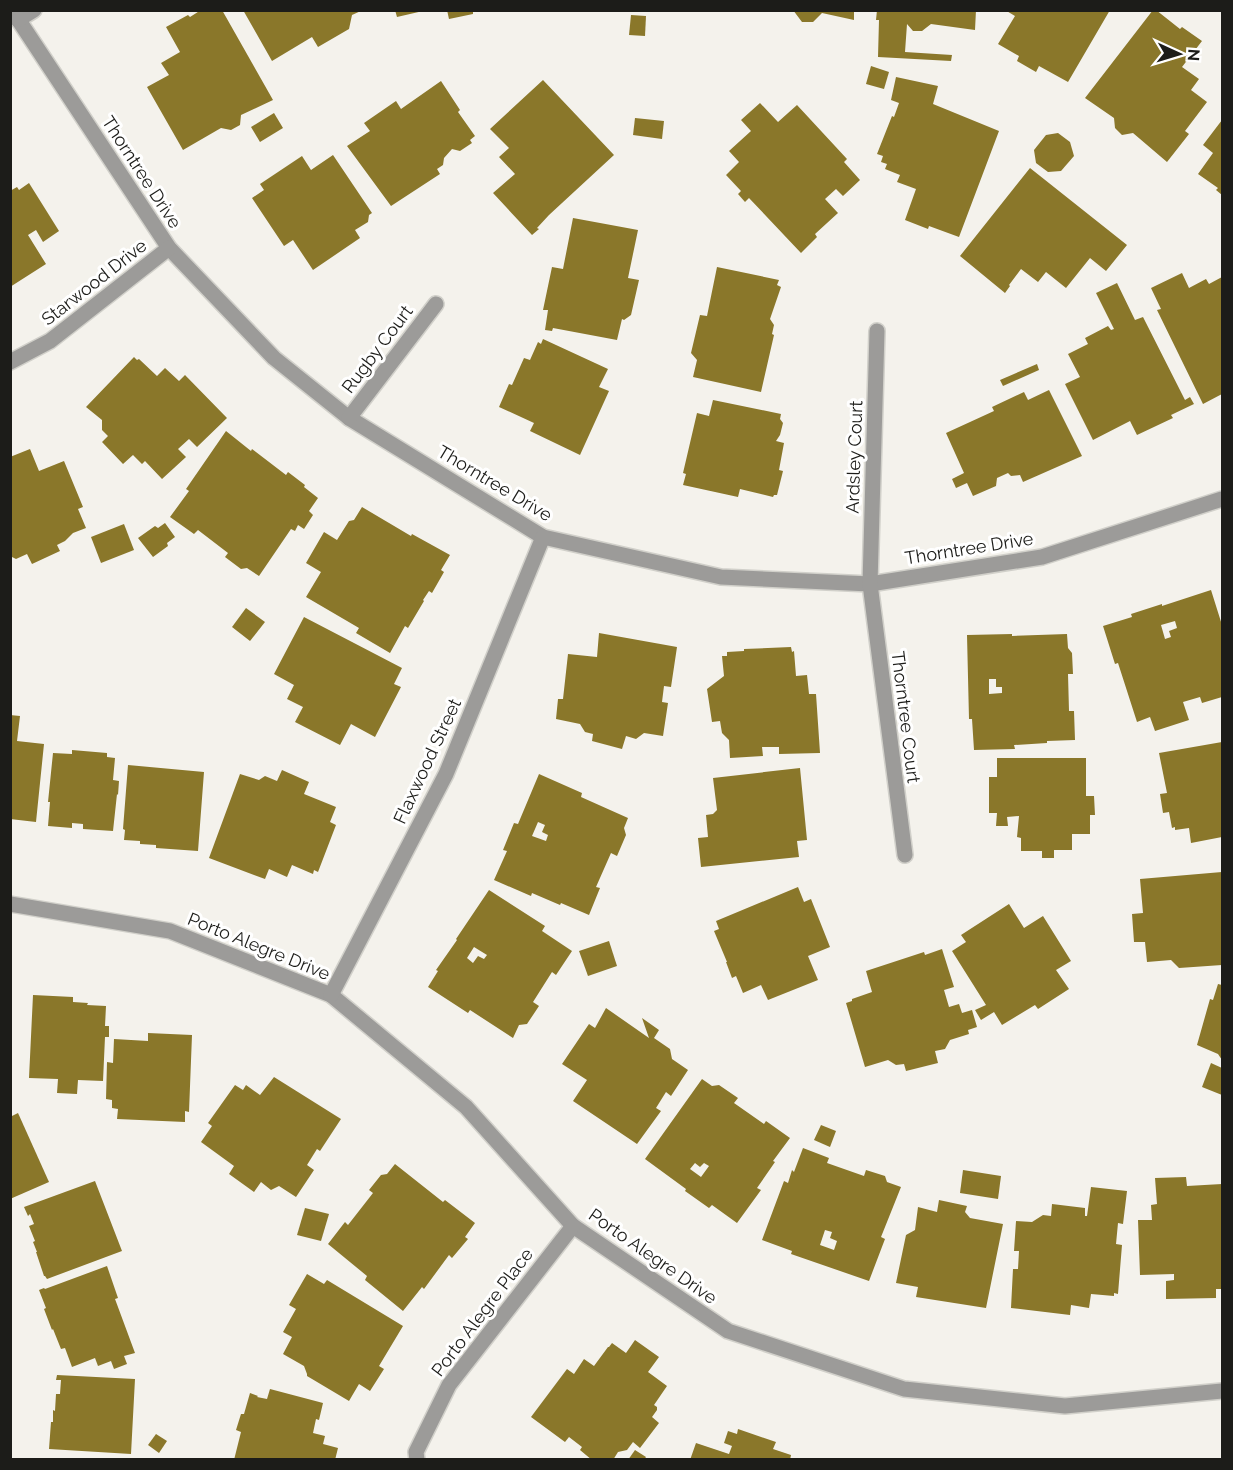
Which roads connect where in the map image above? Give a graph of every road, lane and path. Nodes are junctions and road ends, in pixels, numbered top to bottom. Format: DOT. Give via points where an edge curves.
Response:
graph roads {
  1 [pos="34,10"];
  2 [pos="15,15"];
  3 [pos="169,248"];
  4 [pos="436,304"];
  5 [pos="877,332"];
  6 [pos="10,362"];
  7 [pos="349,418"];
  8 [pos="1222,499"];
  9 [pos="543,537"];
  10 [pos="870,584"];
  11 [pos="905,855"];
  12 [pos="10,904"];
  13 [pos="331,995"];
  14 [pos="573,1226"];
  15 [pos="1222,1390"];
  16 [pos="417,1460"];
  1 -- 2 [label="street"];
  2 -- 3 [label="street, Thorntree Drive"];
  3 -- 6 [label="street, Starwood Drive" via="50,341"];
  3 -- 7 [label="street, Thorntree Drive" via="274,358"];
  4 -- 7 [label="street, Rugby Court"];
  5 -- 10 [label="street, Ardsley Court"];
  7 -- 9 [label="street, Thorntree Drive"];
  8 -- 10 [label="street, Thorntree Drive" via="1042,556"];
  9 -- 10 [label="street, Thorntree Drive" via="721,577"];
  9 -- 13 [label="street, Flaxwood Street" via="446,774"];
  10 -- 11 [label="street, Thorntree Court"];
  12 -- 13 [label="street, Porto Alegre Drive" via="170,931"];
  13 -- 14 [label="street, Porto Alegre Drive" via="466,1107"];
  14 -- 15 [label="street, Porto Alegre Drive" via="728,1331 904,1389 1065,1406"];
  14 -- 16 [label="street, Porto Alegre Place" via="450,1384 416,1452"];
}
